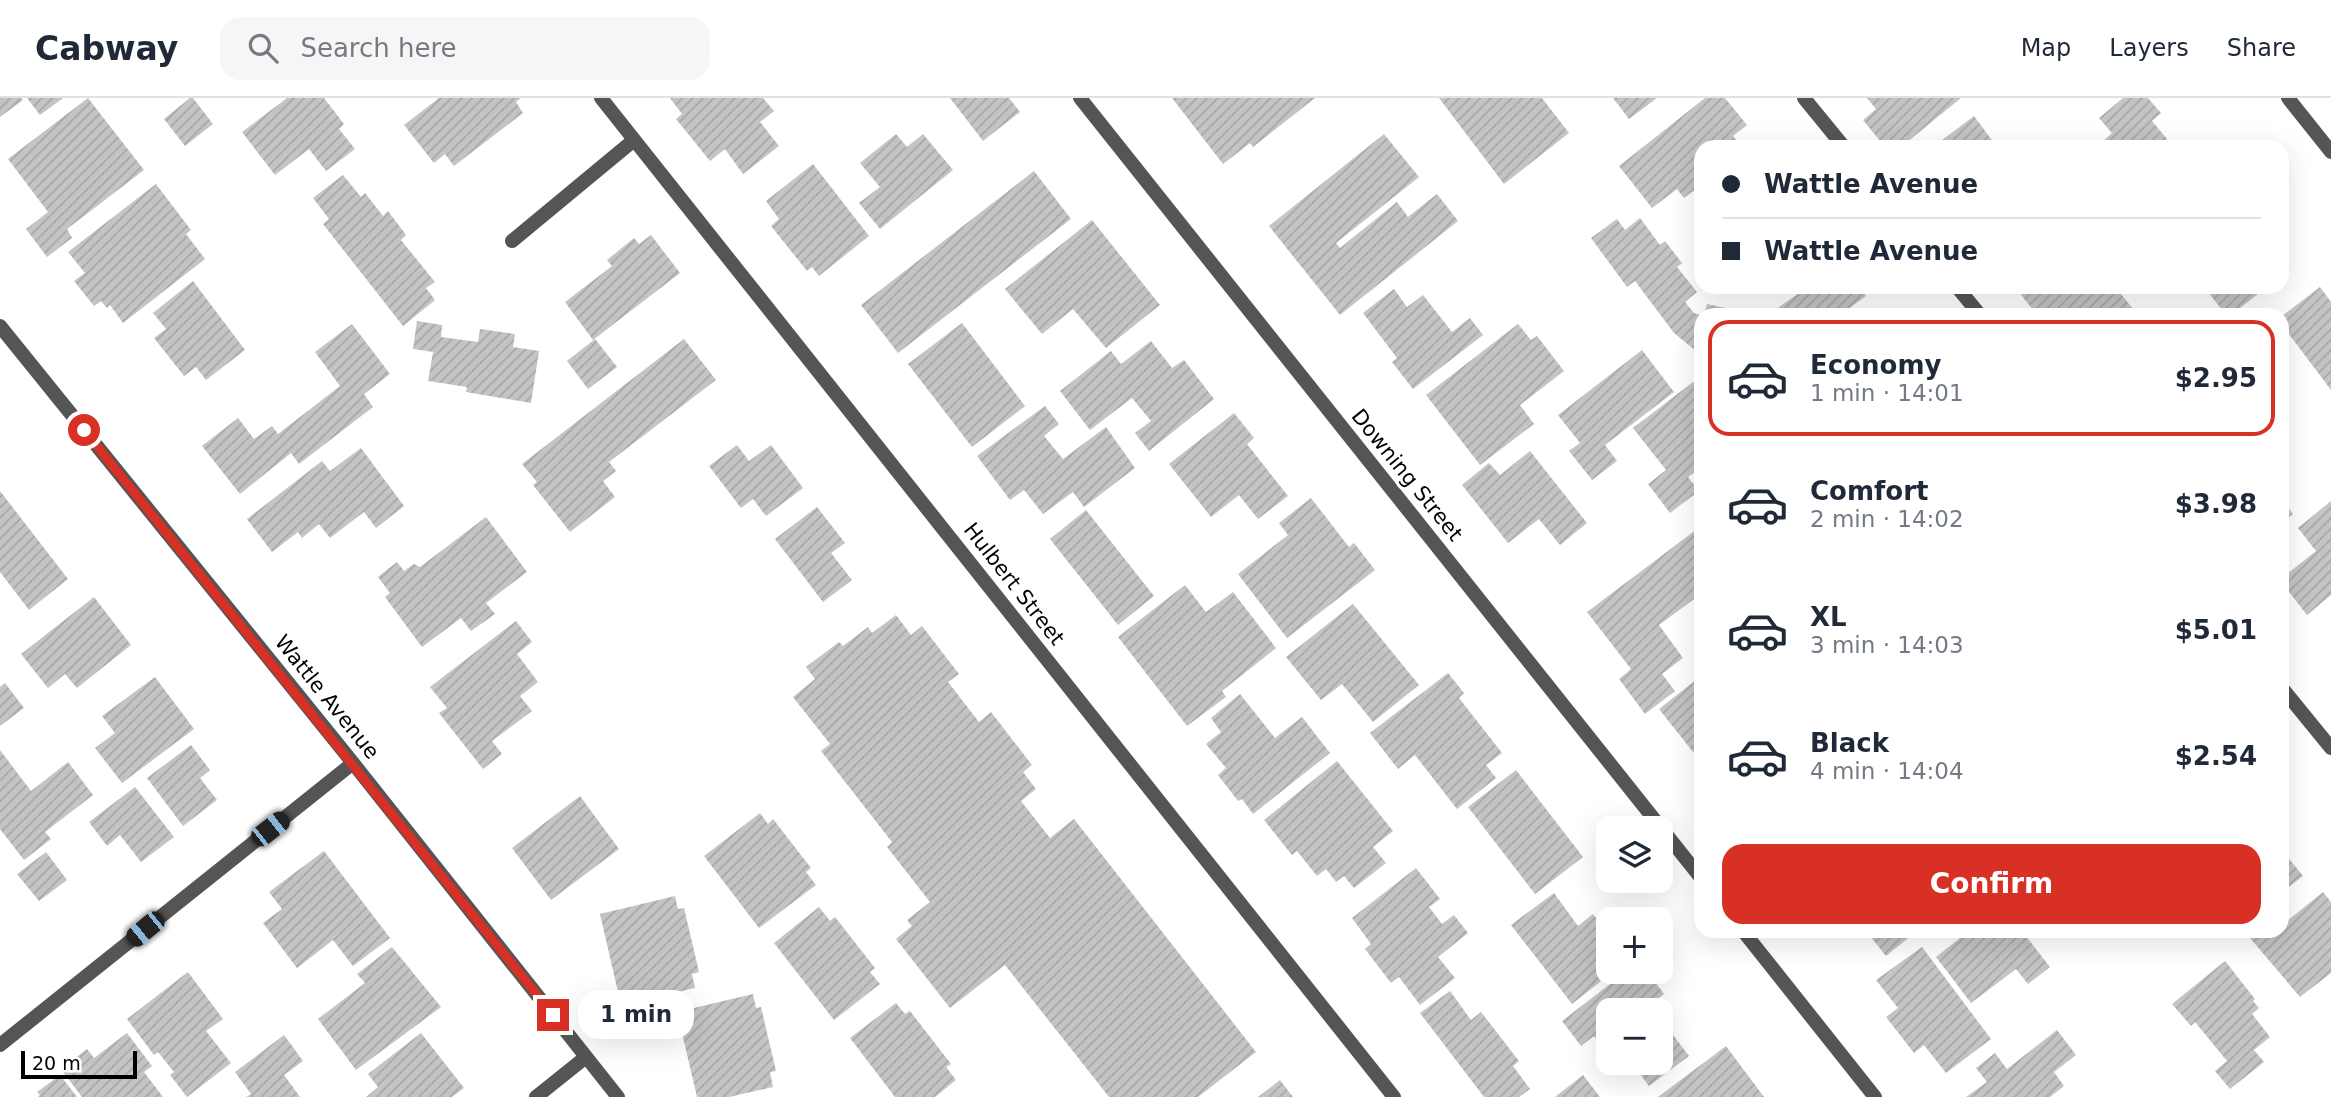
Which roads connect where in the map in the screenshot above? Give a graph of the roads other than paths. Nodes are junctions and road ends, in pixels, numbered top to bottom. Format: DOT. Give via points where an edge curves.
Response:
graph roads {
  1 [pos="601,98"];
  2 [pos="1080,98"];
  3 [pos="1804,98"];
  4 [pos="2288,98"];
  5 [pos="634,140"];
  6 [pos="1837,140"];
  7 [pos="2331,152"];
  8 [pos="512,241"];
  9 [pos="1963,294"];
  10 [pos="1974,308"];
  11 [pos="0,326"];
  12 [pos="2289,697"];
  13 [pos="2331,748"];
  14 [pos="353,763"];
  15 [pos="1694,869"];
  16 [pos="1749,938"];
  17 [pos="0,1045"];
  18 [pos="586,1057"];
  19 [pos="536,1097"];
  20 [pos="618,1097"];
  21 [pos="1394,1097"];
  22 [pos="1875,1097"];
  1 -- 5 [label="street, Hulbert Street"];
  2 -- 15 [label="street, Downing Street"];
  3 -- 6 [label="street"];
  4 -- 7 [label="street"];
  5 -- 8 [label="street"];
  5 -- 21 [label="street, Hulbert Street"];
  9 -- 10 [label="street"];
  11 -- 14 [label="street, Wattle Avenue"];
  12 -- 13 [label="street"];
  14 -- 17 [label="street"];
  14 -- 18 [label="street, Wattle Avenue"];
  16 -- 22 [label="street"];
  18 -- 19 [label="street"];
  18 -- 20 [label="street, Wattle Avenue"];
}
